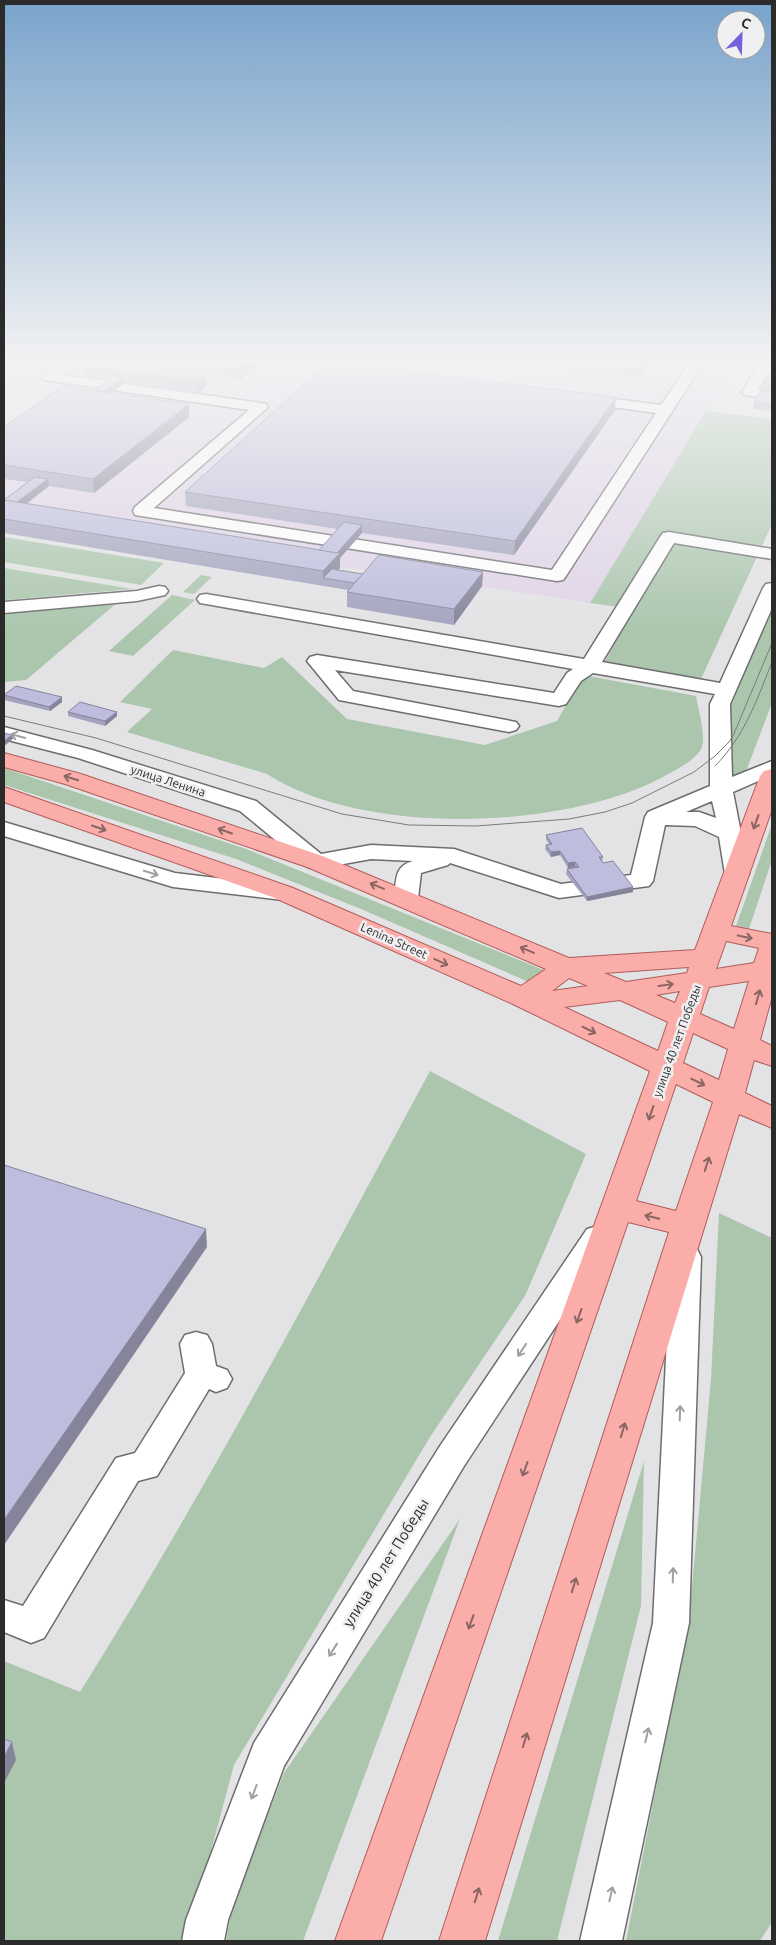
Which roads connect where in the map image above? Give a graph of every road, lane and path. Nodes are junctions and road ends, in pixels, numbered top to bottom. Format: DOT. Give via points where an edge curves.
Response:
graph roads {
  1 [pos="208,453"];
  2 [pos="637,453"];
  3 [pos="772,554"];
  4 [pos="772,588"];
  5 [pos="159,591"];
  6 [pos="206,599"];
  7 [pos="4,608"];
  8 [pos="590,666"];
  9 [pos="726,690"];
  10 [pos="509,726"];
  11 [pos="4,733"];
  12 [pos="4,760"];
  13 [pos="772,767"];
  14 [pos="772,776"];
  15 [pos="721,788"];
  16 [pos="4,794"];
  17 [pos="656,817"];
  18 [pos="4,828"];
  19 [pos="729,833"];
  20 [pos="454,856"];
  21 [pos="316,862"];
  22 [pos="737,874"];
  23 [pos="284,893"];
  24 [pos="406,898"];
  25 [pos="717,931"];
  26 [pos="772,942"];
  27 [pos="769,960"];
  28 [pos="567,967"];
  29 [pos="702,969"];
  30 [pos="623,991"];
  31 [pos="527,1000"];
  32 [pos="684,1018"];
  33 [pos="744,1044"];
  34 [pos="772,1058"];
  35 [pos="667,1067"];
  36 [pos="729,1097"];
  37 [pos="772,1118"];
  38 [pos="618,1208"];
  39 [pos="687,1225"];
  40 [pos="204,1366"];
  41 [pos="4,1616"];
  42 [pos="203,1941"];
  43 [pos="358,1941"];
  44 [pos="462,1941"];
  45 [pos="601,1941"];
  1 -- 2 [label="street" via="141,511 557,576"];
  3 -- 8 [label="street" via="669,537"];
  4 -- 9 [label="street"];
  5 -- 7 [label="street" via="137,596"];
  6 -- 8 [label="street"];
  8 -- 9 [label="street"];
  8 -- 10 [label="street" via="574,677 558,700 317,661 346,696"];
  9 -- 15 [label="street" via="720,704"];
  21 -- 11 [label="street, улица Ленина, one-way" via="248,806 85,754"];
  21 -- 12 [label="main road, one-way" via="73,779"];
  13 -- 15 [label="street"];
  14 -- 22 [label="main road, улица 40 лет Победы, one-way"];
  15 -- 17 [label="street"];
  15 -- 19 [label="street"];
  16 -- 23 [label="main road, Lenina Street, one-way"];
  17 -- 19 [label="street" via="700,819"];
  17 -- 20 [label="street" via="641,881 558,891"];
  18 -- 23 [label="street, one-way" via="173,880"];
  19 -- 22 [label="street"];
  20 -- 21 [label="street" via="371,852"];
  20 -- 24 [label="street" via="410,870"];
  24 -- 21 [label="main road, one-way"];
  22 -- 25 [label="main road, улица 40 лет Победы"];
  23 -- 31 [label="main road, Lenina Street, one-way"];
  28 -- 24 [label="main road, one-way"];
  25 -- 26 [label="main road, one-way"];
  25 -- 29 [label="main road, улица 40 лет Победы"];
  27 -- 29 [label="main road"];
  33 -- 27 [label="main road, one-way"];
  28 -- 29 [label="main road"];
  28 -- 30 [label="main road"];
  28 -- 31 [label="main road"];
  30 -- 29 [label="main road, one-way"];
  29 -- 32 [label="main road, улица 40 лет Победы"];
  30 -- 31 [label="main road"];
  30 -- 32 [label="main road"];
  31 -- 35 [label="main road, Lenina Street, one-way"];
  32 -- 33 [label="main road"];
  32 -- 35 [label="main road, улица 40 лет Победы"];
  33 -- 34 [label="main road"];
  33 -- 36 [label="main road"];
  35 -- 36 [label="main road, Lenina Street, one-way"];
  35 -- 38 [label="main road, улица 40 лет Победы, one-way"];
  36 -- 37 [label="main road, Lenina Street"];
  39 -- 36 [label="main road, one-way"];
  39 -- 38 [label="main road, one-way"];
  38 -- 42 [label="street, улица 40 лет Победы, one-way" via="452,1456 268,1756 207,1920"];
  38 -- 43 [label="main road, улица 40 лет Победы, one-way"];
  44 -- 39 [label="main road, one-way"];
  45 -- 39 [label="street, one-way" via="671,1623"];
  40 -- 41 [label="street" via="145,1466 128,1468 31,1626"];
}
